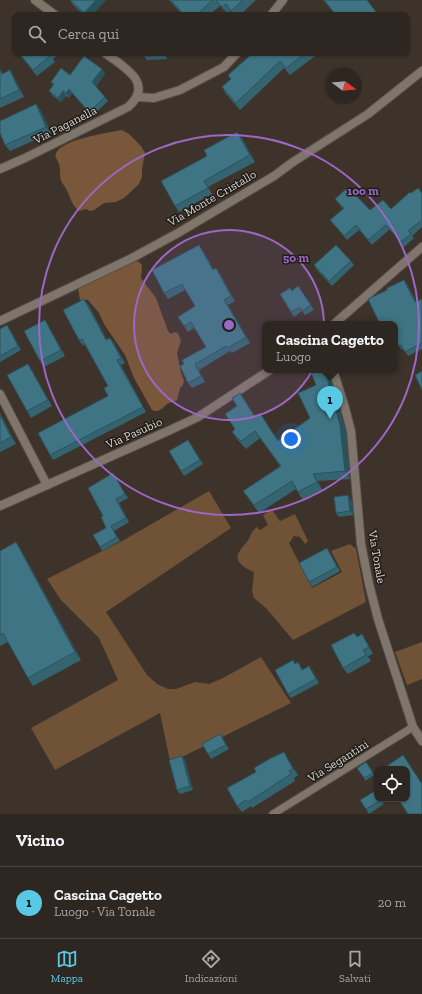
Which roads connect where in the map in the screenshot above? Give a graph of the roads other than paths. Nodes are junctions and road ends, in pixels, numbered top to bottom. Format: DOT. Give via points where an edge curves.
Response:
graph roads {
  1 [pos="35,0"];
  2 [pos="283,0"];
  3 [pos="51,12"];
  4 [pos="273,12"];
  5 [pos="109,56"];
  6 [pos="234,56"];
  7 [pos="422,71"];
  8 [pos="137,97"];
  9 [pos="0,169"];
  10 [pos="422,248"];
  11 [pos="0,321"];
  12 [pos="337,321"];
  13 [pos="265,373"];
  14 [pos="334,373"];
  15 [pos="0,394"];
  16 [pos="47,485"];
  17 [pos="0,506"];
  18 [pos="413,727"];
  19 [pos="422,741"];
  20 [pos="273,814"];
  1 -- 3 [label="street"];
  2 -- 4 [label="street"];
  5 -- 8 [label="street" via="133,74 139,85"];
  6 -- 8 [label="street" via="224,67 180,90 154,98"];
  7 -- 11 [label="street, Via Monte Cristallo" via="368,114 274,176 178,233 132,258"];
  8 -- 9 [label="street, Via Paganella" via="128,107"];
  10 -- 12 [label="street"];
  13 -- 16 [label="street, Via Pasubio" via="198,417"];
  14 -- 18 [label="street, Via Tonale" via="351,431 361,544 371,591"];
  15 -- 16 [label="street"];
  16 -- 17 [label="street, Via Pasubio"];
  18 -- 19 [label="street, Via Tonale"];
  18 -- 20 [label="lane, Via Segantini"];
}
